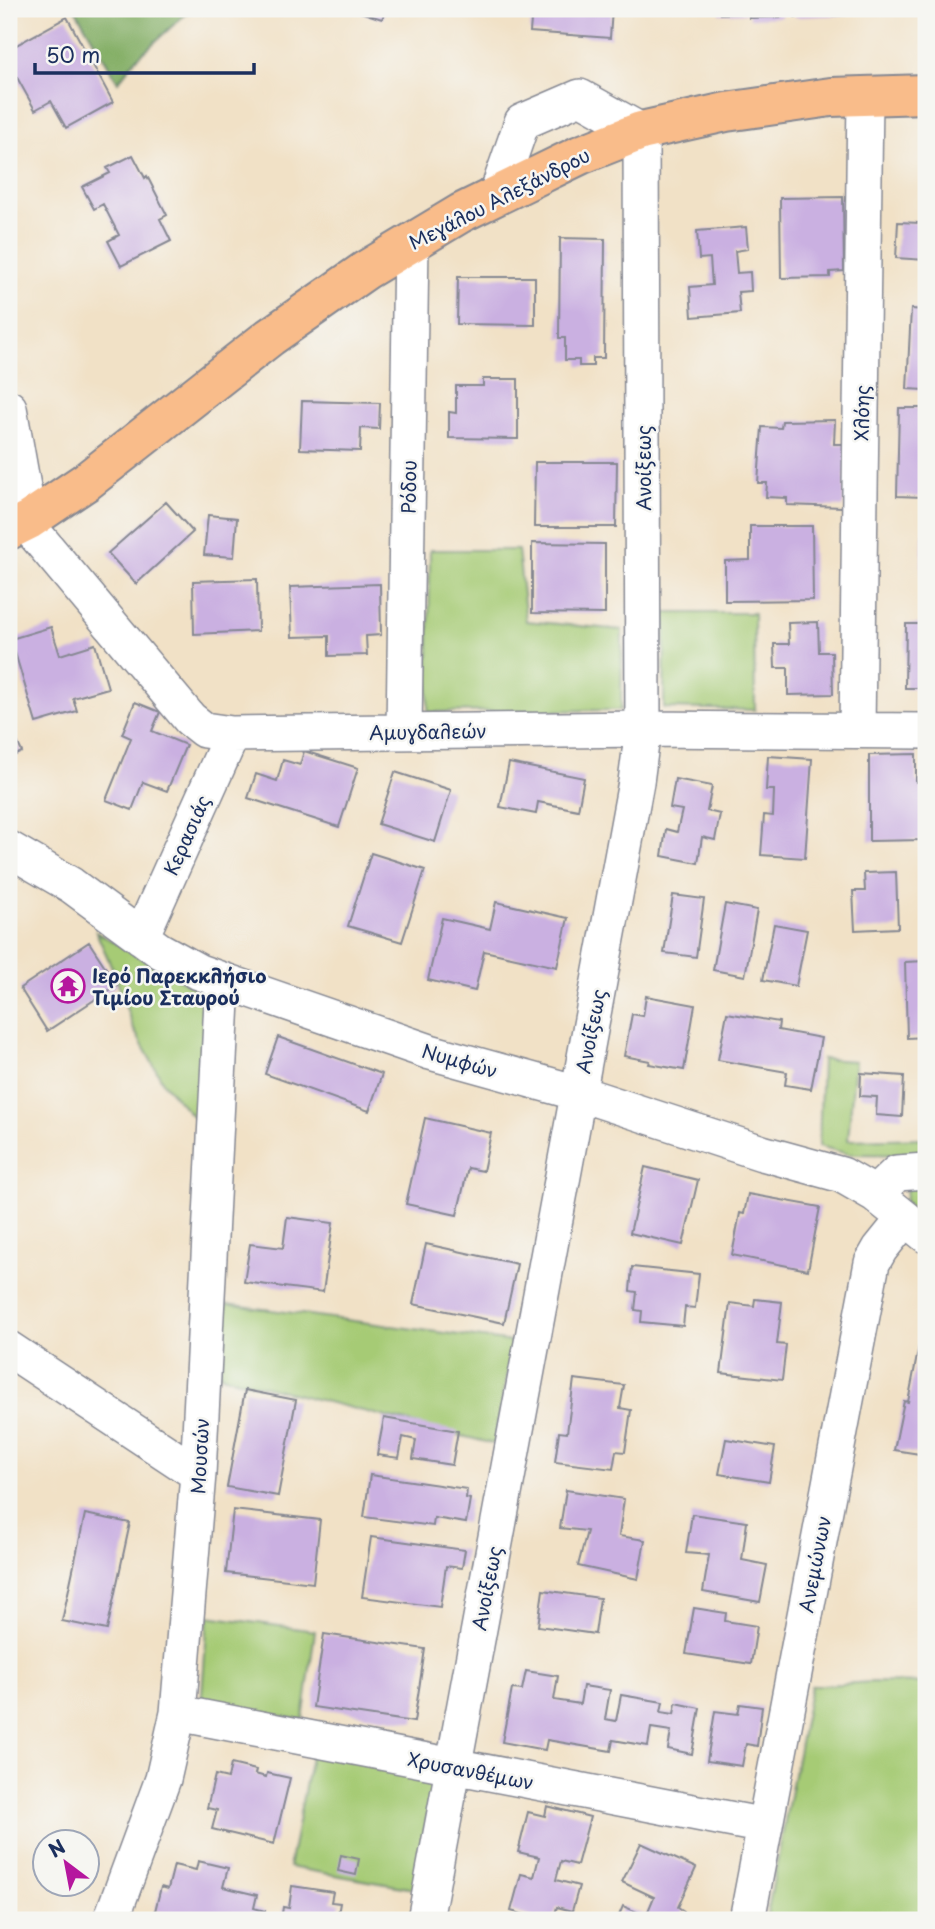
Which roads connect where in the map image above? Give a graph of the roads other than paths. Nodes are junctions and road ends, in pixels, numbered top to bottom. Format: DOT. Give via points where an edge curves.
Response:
graph roads {
  1 [pos="926,94"];
  2 [pos="865,96"];
  3 [pos="641,131"];
  4 [pos="497,194"];
  5 [pos="411,242"];
  6 [pos="9,408"];
  7 [pos="19,525"];
  8 [pos="643,729"];
  9 [pos="857,730"];
  10 [pos="926,731"];
  11 [pos="404,732"];
  12 [pos="232,734"];
  13 [pos="9,849"];
  14 [pos="141,937"];
  15 [pos="223,981"];
  16 [pos="578,1093"];
  17 [pos="926,1171"];
  18 [pos="875,1194"];
  19 [pos="916,1226"];
  20 [pos="9,1349"];
  21 [pos="198,1474"];
  22 [pos="178,1713"];
  23 [pos="453,1766"];
  24 [pos="765,1826"];
  25 [pos="111,1920"];
  26 [pos="425,1920"];
  27 [pos="747,1920"];
  1 -- 2 [label="main road, Μεγάλου Αλεξάνδρου"];
  2 -- 3 [label="main road, Μεγάλου Αλεξάνδρου" via="772,104"];
  2 -- 9 [label="street, Χλόης"];
  3 -- 4 [label="main road, Μεγάλου Αλεξάνδρου"];
  3 -- 4 [label="street" via="580,97 522,122"];
  3 -- 8 [label="street, Ανοίξεως"];
  4 -- 5 [label="main road, Μεγάλου Αλεξάνδρου"];
  5 -- 7 [label="main road, Μεγάλου Αλεξάνδρου" via="270,337 87,481"];
  5 -- 11 [label="street, Ρόδου"];
  6 -- 7 [label="street"];
  7 -- 12 [label="street, Αμυγδαλεών" via="35,534 196,726"];
  8 -- 9 [label="street, Αμυγδαλεών"];
  8 -- 11 [label="street, Αμυγδαλεών"];
  8 -- 16 [label="street, Ανοίξεως"];
  9 -- 10 [label="street, Αμυγδαλεών"];
  11 -- 12 [label="street, Αμυγδαλεών"];
  12 -- 14 [label="street, Κερασιάς"];
  13 -- 14 [label="street, Νυμφών" via="80,891"];
  14 -- 15 [label="street, Νυμφών" via="180,963"];
  15 -- 16 [label="street, Νυμφών" via="430,1052"];
  15 -- 21 [label="street, Μουσών"];
  16 -- 18 [label="street, Νυμφών" via="842,1175"];
  16 -- 23 [label="street, Ανοίξεως"];
  17 -- 18 [label="street" via="897,1173"];
  18 -- 19 [label="street, Νυμφών"];
  19 -- 24 [label="street, Ανεμώνων" via="880,1249 872,1263"];
  20 -- 21 [label="street"];
  21 -- 22 [label="street, Μουσών"];
  22 -- 23 [label="street, Χρυσανθέμων"];
  22 -- 25 [label="street, Μουσών" via="163,1779"];
  23 -- 24 [label="street, Χρυσανθέμων"];
  23 -- 26 [label="street, Ανοίξεως"];
  24 -- 27 [label="street, Ανεμώνων"];
}
